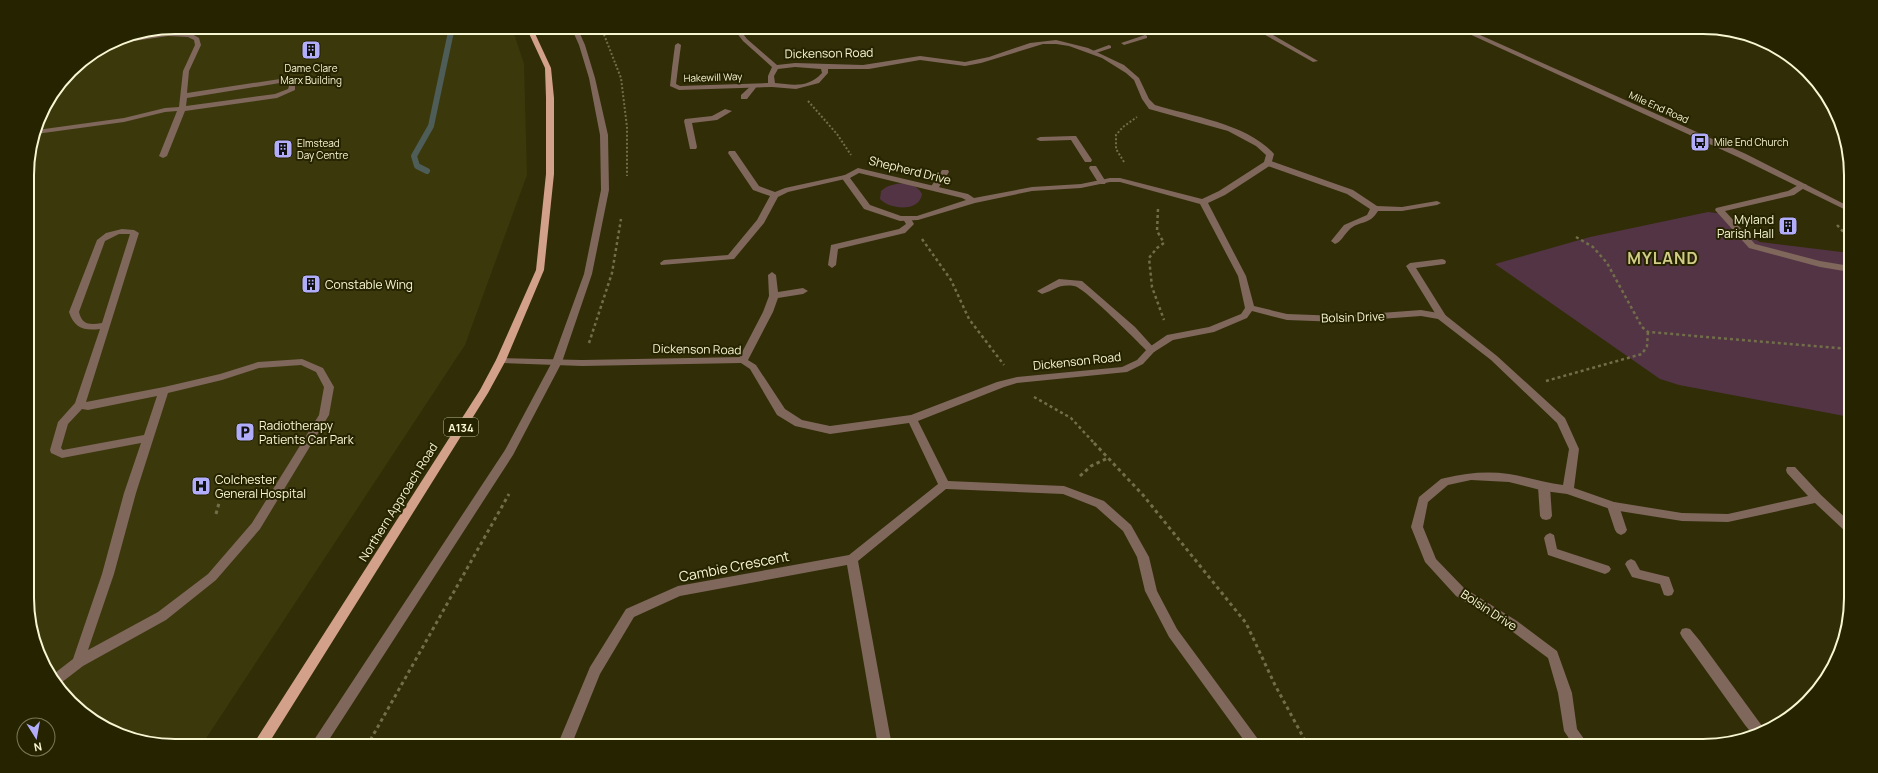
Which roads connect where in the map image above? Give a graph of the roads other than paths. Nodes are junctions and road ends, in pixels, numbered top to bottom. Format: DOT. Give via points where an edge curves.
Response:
graph roads {
  1 [pos="532,34"];
  2 [pos="577,34"];
  3 [pos="740,34"];
  4 [pos="1267,34"];
  5 [pos="1473,34"];
  6 [pos="174,35"];
  7 [pos="1145,37"];
  8 [pos="130,41"];
  9 [pos="1124,43"];
  10 [pos="678,44"];
  11 [pos="1109,47"];
  12 [pos="1094,52"];
  13 [pos="1315,61"];
  14 [pos="776,67"];
  15 [pos="824,67"];
  16 [pos="755,85"];
  17 [pos="772,85"];
  18 [pos="183,96"];
  19 [pos="744,97"];
  20 [pos="182,108"];
  21 [pos="728,111"];
  22 [pos="41,131"];
  23 [pos="1040,139"];
  24 [pos="693,146"];
  25 [pos="732,153"];
  26 [pos="163,156"];
  27 [pos="1088,160"];
  28 [pos="1268,163"];
  29 [pos="1093,168"];
  30 [pos="945,172"];
  31 [pos="845,177"];
  32 [pos="1102,182"];
  33 [pos="1803,186"];
  34 [pos="934,188"];
  35 [pos="775,195"];
  36 [pos="973,201"];
  37 [pos="1203,202"];
  38 [pos="1437,203"];
  39 [pos="1844,207"];
  40 [pos="1375,208"];
  41 [pos="909,222"];
  42 [pos="1335,241"];
  43 [pos="1442,262"];
  44 [pos="664,263"];
  45 [pos="832,265"];
  46 [pos="1844,268"];
  47 [pos="772,275"];
  48 [pos="803,291"];
  49 [pos="1042,291"];
  50 [pos="774,296"];
  51 [pos="1250,308"];
  52 [pos="1441,316"];
  53 [pos="105,325"];
  54 [pos="1151,350"];
  55 [pos="501,360"];
  56 [pos="743,360"];
  57 [pos="557,362"];
  58 [pos="164,391"];
  59 [pos="80,404"];
  60 [pos="912,420"];
  61 [pos="148,438"];
  62 [pos="1791,470"];
  63 [pos="944,485"];
  64 [pos="1544,487"];
  65 [pos="1568,490"];
  66 [pos="1817,498"];
  67 [pos="1613,506"];
  68 [pos="1546,516"];
  69 [pos="1844,523"];
  70 [pos="1622,530"];
  71 [pos="1550,538"];
  72 [pos="852,559"];
  73 [pos="1631,564"];
  74 [pos="1605,569"];
  75 [pos="1668,591"];
  76 [pos="1686,633"];
  77 [pos="78,662"];
  78 [pos="59,677"];
  79 [pos="1756,728"];
  80 [pos="263,739"];
  81 [pos="322,739"];
  82 [pos="567,739"];
  83 [pos="884,739"];
  84 [pos="1251,739"];
  85 [pos="1577,739"];
  1 -- 55 [label="main road, Northern Approach Road / A134" via="548,68 550,174 540,270"];
  2 -- 57 [label="street" via="592,78 604,135 605,190 588,274"];
  3 -- 14 [label="street"];
  4 -- 13 [label="street"];
  5 -- 33 [label="street, Mile End Road" via="1722,146"];
  6 -- 8 [label="street"];
  6 -- 18 [label="street" via="194,37 198,45 186,71"];
  7 -- 9 [label="street"];
  10 -- 16 [label="street, Hakewill Way" via="672,84 679,88"];
  11 -- 12 [label="street"];
  12 -- 15 [label="street, Dickenson Road" via="1068,43 1044,41 978,62 963,64 927,58 875,66"];
  12 -- 28 [label="street, Dickenson Road" via="1134,75 1146,101 1152,107 1238,132 1260,144 1270,154"];
  14 -- 15 [label="street, Dickenson Road" via="803,64"];
  14 -- 17 [label="street" via="771,76"];
  15 -- 17 [label="street, Hakewill Way" via="825,73 817,82 796,87"];
  16 -- 17 [label="street, Hakewill Way"];
  16 -- 19 [label="street"];
  18 -- 20 [label="street"];
  18 -- 20 [label="street" via="280,81 293,85 291,90 277,96"];
  20 -- 22 [label="street" via="124,120"];
  20 -- 26 [label="street"];
  21 -- 24 [label="street" via="714,118 688,121"];
  23 -- 27 [label="street" via="1074,138"];
  25 -- 35 [label="street" via="756,188"];
  28 -- 37 [label="street"];
  28 -- 40 [label="street" via="1350,192"];
  29 -- 32 [label="street"];
  30 -- 34 [label="street"];
  31 -- 34 [label="street, Shepherd Drive" via="858,170"];
  31 -- 35 [label="street, Shepherd Drive" via="785,190"];
  31 -- 41 [label="street" via="867,207"];
  32 -- 36 [label="street" via="1082,186 1032,188"];
  32 -- 37 [label="street" via="1120,180"];
  33 -- 39 [label="street, Mile End Road"];
  33 -- 46 [label="street" via="1791,193 1719,210 1752,246"];
  34 -- 36 [label="street, Shepherd Drive" via="965,196"];
  35 -- 44 [label="street" via="761,221 731,257"];
  36 -- 41 [label="street"];
  37 -- 51 [label="street" via="1242,276"];
  38 -- 40 [label="street" via="1402,209"];
  40 -- 42 [label="street" via="1370,217 1347,227"];
  41 -- 45 [label="street" via="902,230 834,247"];
  43 -- 52 [label="street" via="1410,266"];
  47 -- 50 [label="street"];
  48 -- 50 [label="street"];
  49 -- 54 [label="street" via="1059,282 1079,283 1132,329"];
  50 -- 56 [label="street"];
  51 -- 52 [label="street, Bolsin Drive" via="1287,318 1340,319 1421,313"];
  51 -- 54 [label="street, Dickenson Road" via="1244,316 1211,330 1170,338"];
  52 -- 65 [label="street, Bolsin Drive" via="1494,358 1561,421 1574,449"];
  53 -- 53 [label="street" via="135,233 128,230 111,234 101,240 74,312 75,319 80,325"];
  53 -- 59 [label="street"];
  54 -- 60 [label="street, Dickenson Road" via="1140,362 1124,370 1017,380"];
  55 -- 57 [label="street, Dickenson Road"];
  55 -- 80 [label="main road, Northern Approach Road / A134" via="484,391"];
  56 -- 57 [label="street, Dickenson Road"];
  56 -- 60 [label="street, Dickenson Road" via="753,367 781,412 799,423 830,430"];
  57 -- 81 [label="street" via="509,452"];
  58 -- 59 [label="street" via="88,406"];
  58 -- 61 [label="street"];
  58 -- 77 [label="street" via="222,378 258,365 302,362 320,370 329,387 324,415 260,520 212,577 162,616"];
  59 -- 61 [label="street" via="63,422 55,450 62,454"];
  60 -- 63 [label="street"];
  61 -- 77 [label="street" via="130,492 108,574"];
  62 -- 66 [label="street"];
  63 -- 72 [label="street, Cambie Crescent"];
  63 -- 84 [label="street" via="1064,490 1100,504 1127,528 1143,557 1151,591 1173,633"];
  64 -- 65 [label="street, Bolsin Drive"];
  64 -- 68 [label="street"];
  64 -- 85 [label="street, Bolsin Drive" via="1509,478 1471,476 1446,482 1423,500 1417,527 1431,562 1460,592 1513,625 1553,655 1565,693 1571,731"];
  65 -- 67 [label="street, Bolsin Drive"];
  66 -- 67 [label="street, Bolsin Drive" via="1728,518 1682,517"];
  66 -- 69 [label="street"];
  67 -- 70 [label="street"];
  71 -- 74 [label="street" via="1552,552"];
  72 -- 82 [label="street, Cambie Crescent" via="678,591 630,613 595,671"];
  72 -- 83 [label="street"];
  73 -- 75 [label="street" via="1636,574 1665,580"];
  76 -- 79 [label="street"];
  77 -- 78 [label="street"];
}
